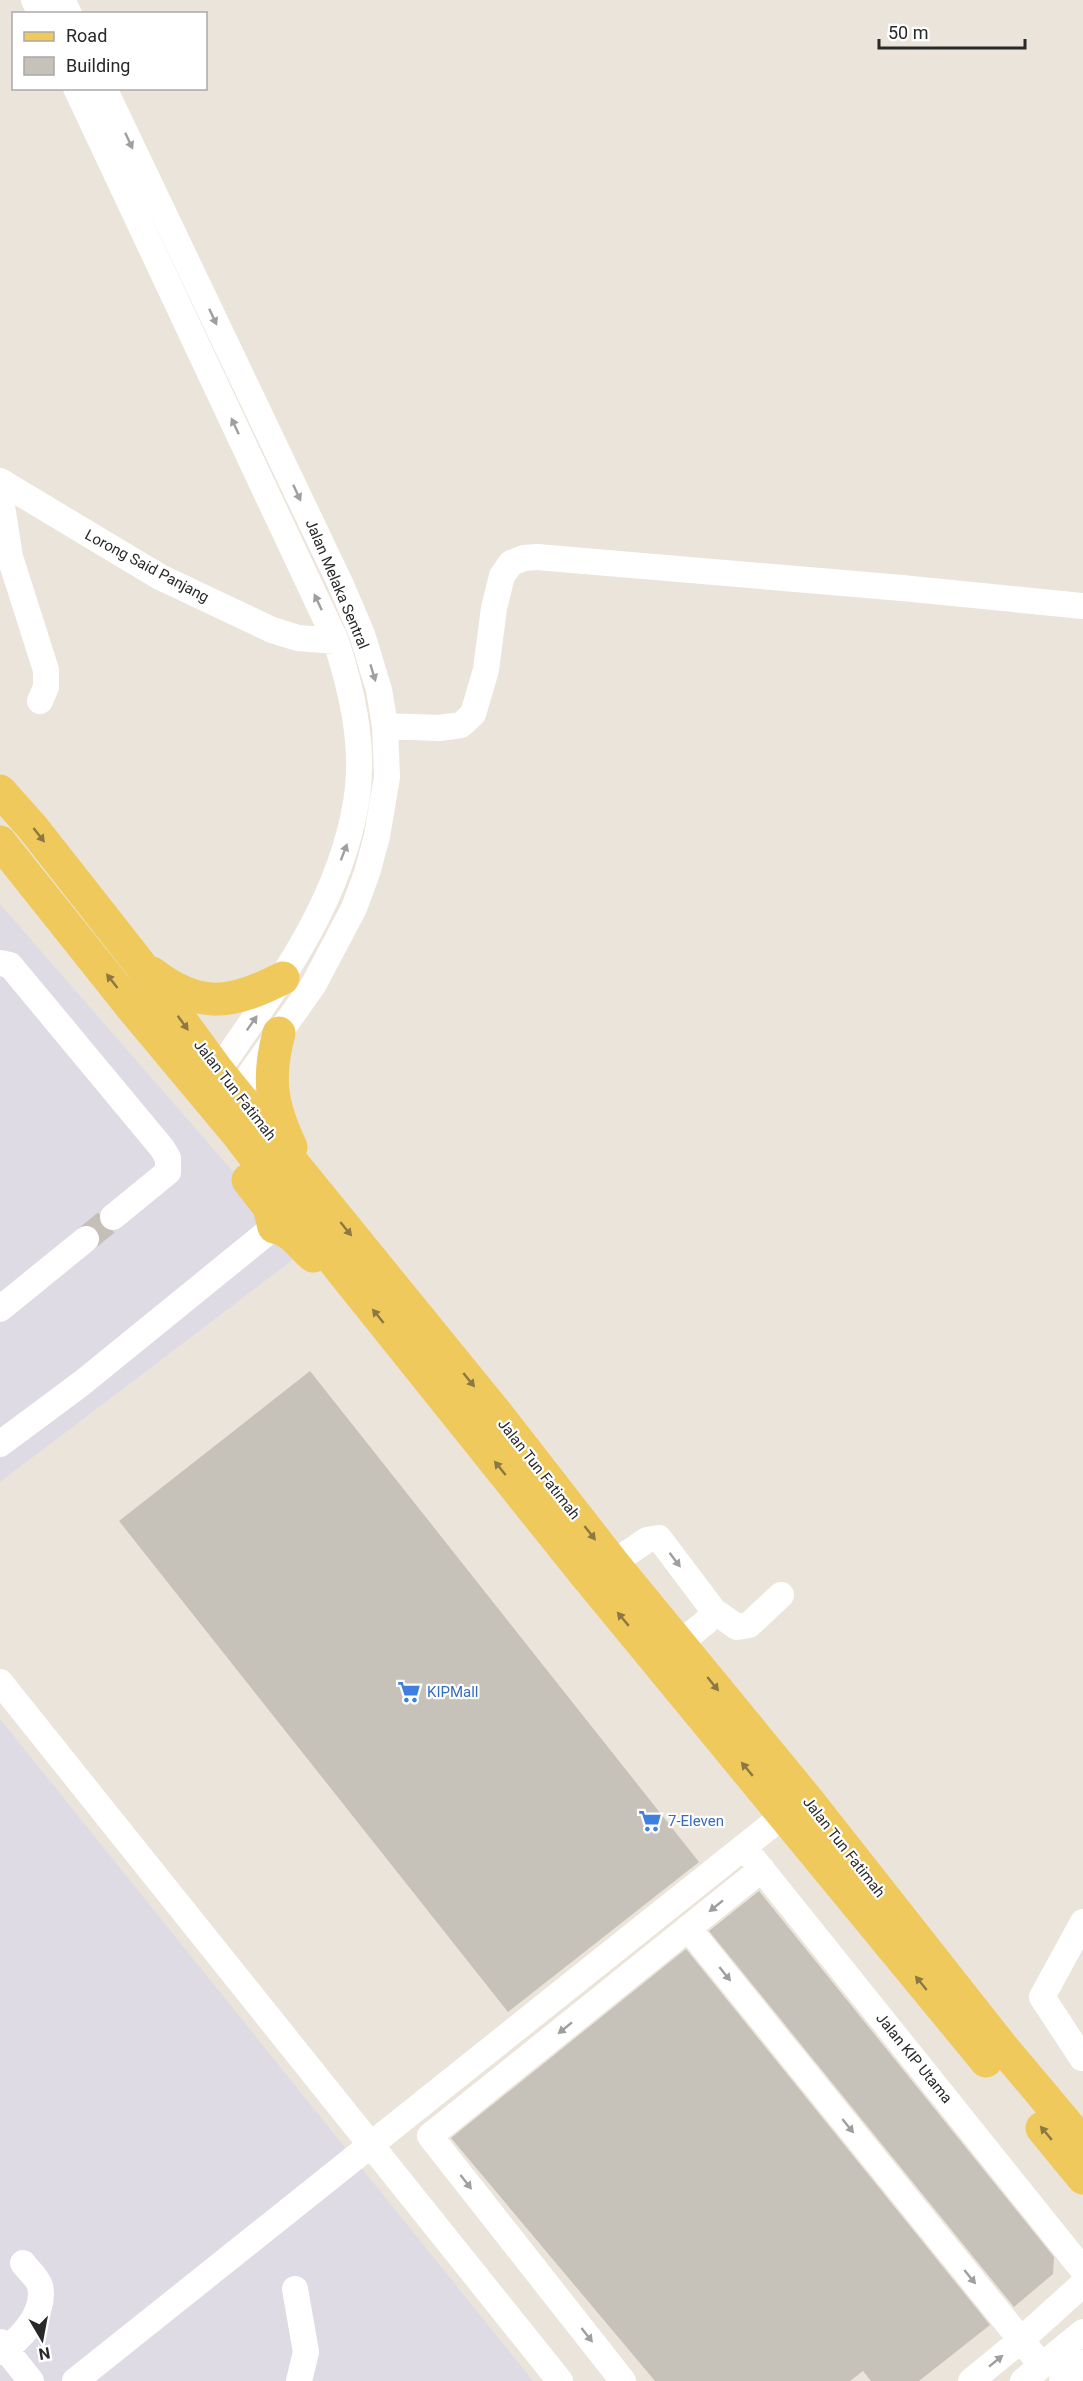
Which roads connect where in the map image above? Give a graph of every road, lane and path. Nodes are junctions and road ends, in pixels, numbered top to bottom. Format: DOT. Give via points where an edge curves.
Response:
graph roads {
  1 [pos="77,90"];
  2 [pos="105,90"];
  3 [pos="0,481"];
  4 [pos="1083,606"];
  5 [pos="336,641"];
  6 [pos="40,701"];
  7 [pos="385,726"];
  8 [pos="0,791"];
  9 [pos="0,843"];
  10 [pos="0,963"];
  11 [pos="139,963"];
  12 [pos="283,978"];
  13 [pos="133,1009"];
  14 [pos="279,1033"];
  15 [pos="220,1092"];
  16 [pos="309,1183"];
  17 [pos="114,1216"];
  18 [pos="274,1227"];
  19 [pos="86,1239"];
  20 [pos="341,1270"];
  21 [pos="0,1309"];
  22 [pos="0,1444"];
  23 [pos="613,1563"];
  24 [pos="781,1595"];
  25 [pos="714,1611"];
  26 [pos="680,1643"];
  27 [pos="0,1682"];
  28 [pos="785,1814"];
  29 [pos="744,1847"];
  30 [pos="762,1869"];
  31 [pos="1083,1922"];
  32 [pos="688,1928"];
  33 [pos="1076,1949"];
  34 [pos="1082,2058"];
  35 [pos="1083,2144"];
  36 [pos="371,2145"];
  37 [pos="1083,2178"];
  38 [pos="23,2263"];
  39 [pos="1083,2270"];
  40 [pos="1083,2284"];
  41 [pos="295,2289"];
  42 [pos="1083,2332"];
  43 [pos="1022,2340"];
  44 [pos="2,2348"];
  45 [pos="1083,2363"];
  46 [pos="1042,2376"];
  47 [pos="83,2379"];
  48 [pos="31,2381"];
  49 [pos="299,2381"];
  50 [pos="560,2381"];
  51 [pos="623,2381"];
  52 [pos="971,2381"];
  5 -- 1 [label="street, Jalan Melaka Sentral, one-way"];
  2 -- 7 [label="street, Jalan Melaka Sentral, one-way" via="341,585 362,634"];
  3 -- 5 [label="street, Lorong Said Panjang" via="160,577 272,630 298,639"];
  3 -- 6 [label="street" via="10,557 46,670 46,687"];
  4 -- 7 [label="street" via="524,558 511,563 502,576 486,670 473,714 461,725"];
  12 -- 5 [label="street, Jalan Melaka Sentral, one-way" via="335,876 350,834 356,799 358,741 352,697"];
  7 -- 14 [label="street, Jalan Melaka Sentral" via="387,777 367,873 354,908 314,984"];
  8 -- 11 [label="main road, Jalan Tun Fatimah, one-way"];
  13 -- 9 [label="main road, Jalan Tun Fatimah, one-way"];
  10 -- 17 [label="street" via="10,965 168,1158 168,1172"];
  11 -- 12 [label="main road" via="167,984 190,996 209,1000 233,999"];
  11 -- 15 [label="main road, Jalan Tun Fatimah, one-way"];
  15 -- 12 [label="street, Jalan Melaka Sentral, one-way"];
  13 -- 15 [label="main road, Jalan Tun Fatimah"];
  13 -- 18 [label="main road" via="143,1042 165,1081 265,1201"];
  14 -- 15 [label="street, Jalan Melaka Sentral"];
  14 -- 16 [label="main road" via="272,1058 273,1096"];
  15 -- 16 [label="main road, Jalan Tun Fatimah"];
  15 -- 20 [label="main road, Jalan Tun Fatimah"];
  16 -- 23 [label="main road, Jalan Tun Fatimah, one-way"];
  18 -- 20 [label="main road" via="292,1234 330,1270"];
  18 -- 22 [label="street" via="82,1383"];
  19 -- 21 [label="street"];
  28 -- 20 [label="main road, Jalan Tun Fatimah, one-way" via="584,1573"];
  23 -- 25 [label="street, one-way" via="647,1540 658,1538"];
  23 -- 26 [label="main road, Jalan Tun Fatimah"];
  24 -- 25 [label="street" via="749,1625 737,1627"];
  25 -- 26 [label="street"];
  26 -- 35 [label="main road, Jalan Tun Fatimah, one-way"];
  27 -- 36 [label="street"];
  28 -- 29 [label="street"];
  37 -- 28 [label="main road, Jalan Tun Fatimah, one-way"];
  29 -- 30 [label="street, Jalan KIP Utama"];
  29 -- 36 [label="street"];
  30 -- 32 [label="street, one-way"];
  30 -- 39 [label="street, Jalan KIP Utama"];
  31 -- 33 [label="street"];
  32 -- 43 [label="street, one-way"];
  32 -- 51 [label="street, one-way" via="430,2136"];
  33 -- 34 [label="street" via="1041,1997"];
  36 -- 47 [label="street"];
  36 -- 50 [label="street"];
  38 -- 44 [label="street" via="40,2284 36,2317"];
  40 -- 43 [label="street"];
  41 -- 49 [label="street" via="306,2352"];
  42 -- 46 [label="street"];
  43 -- 46 [label="street"];
  52 -- 43 [label="street, one-way"];
  44 -- 48 [label="street"];
  45 -- 46 [label="street"];
}
